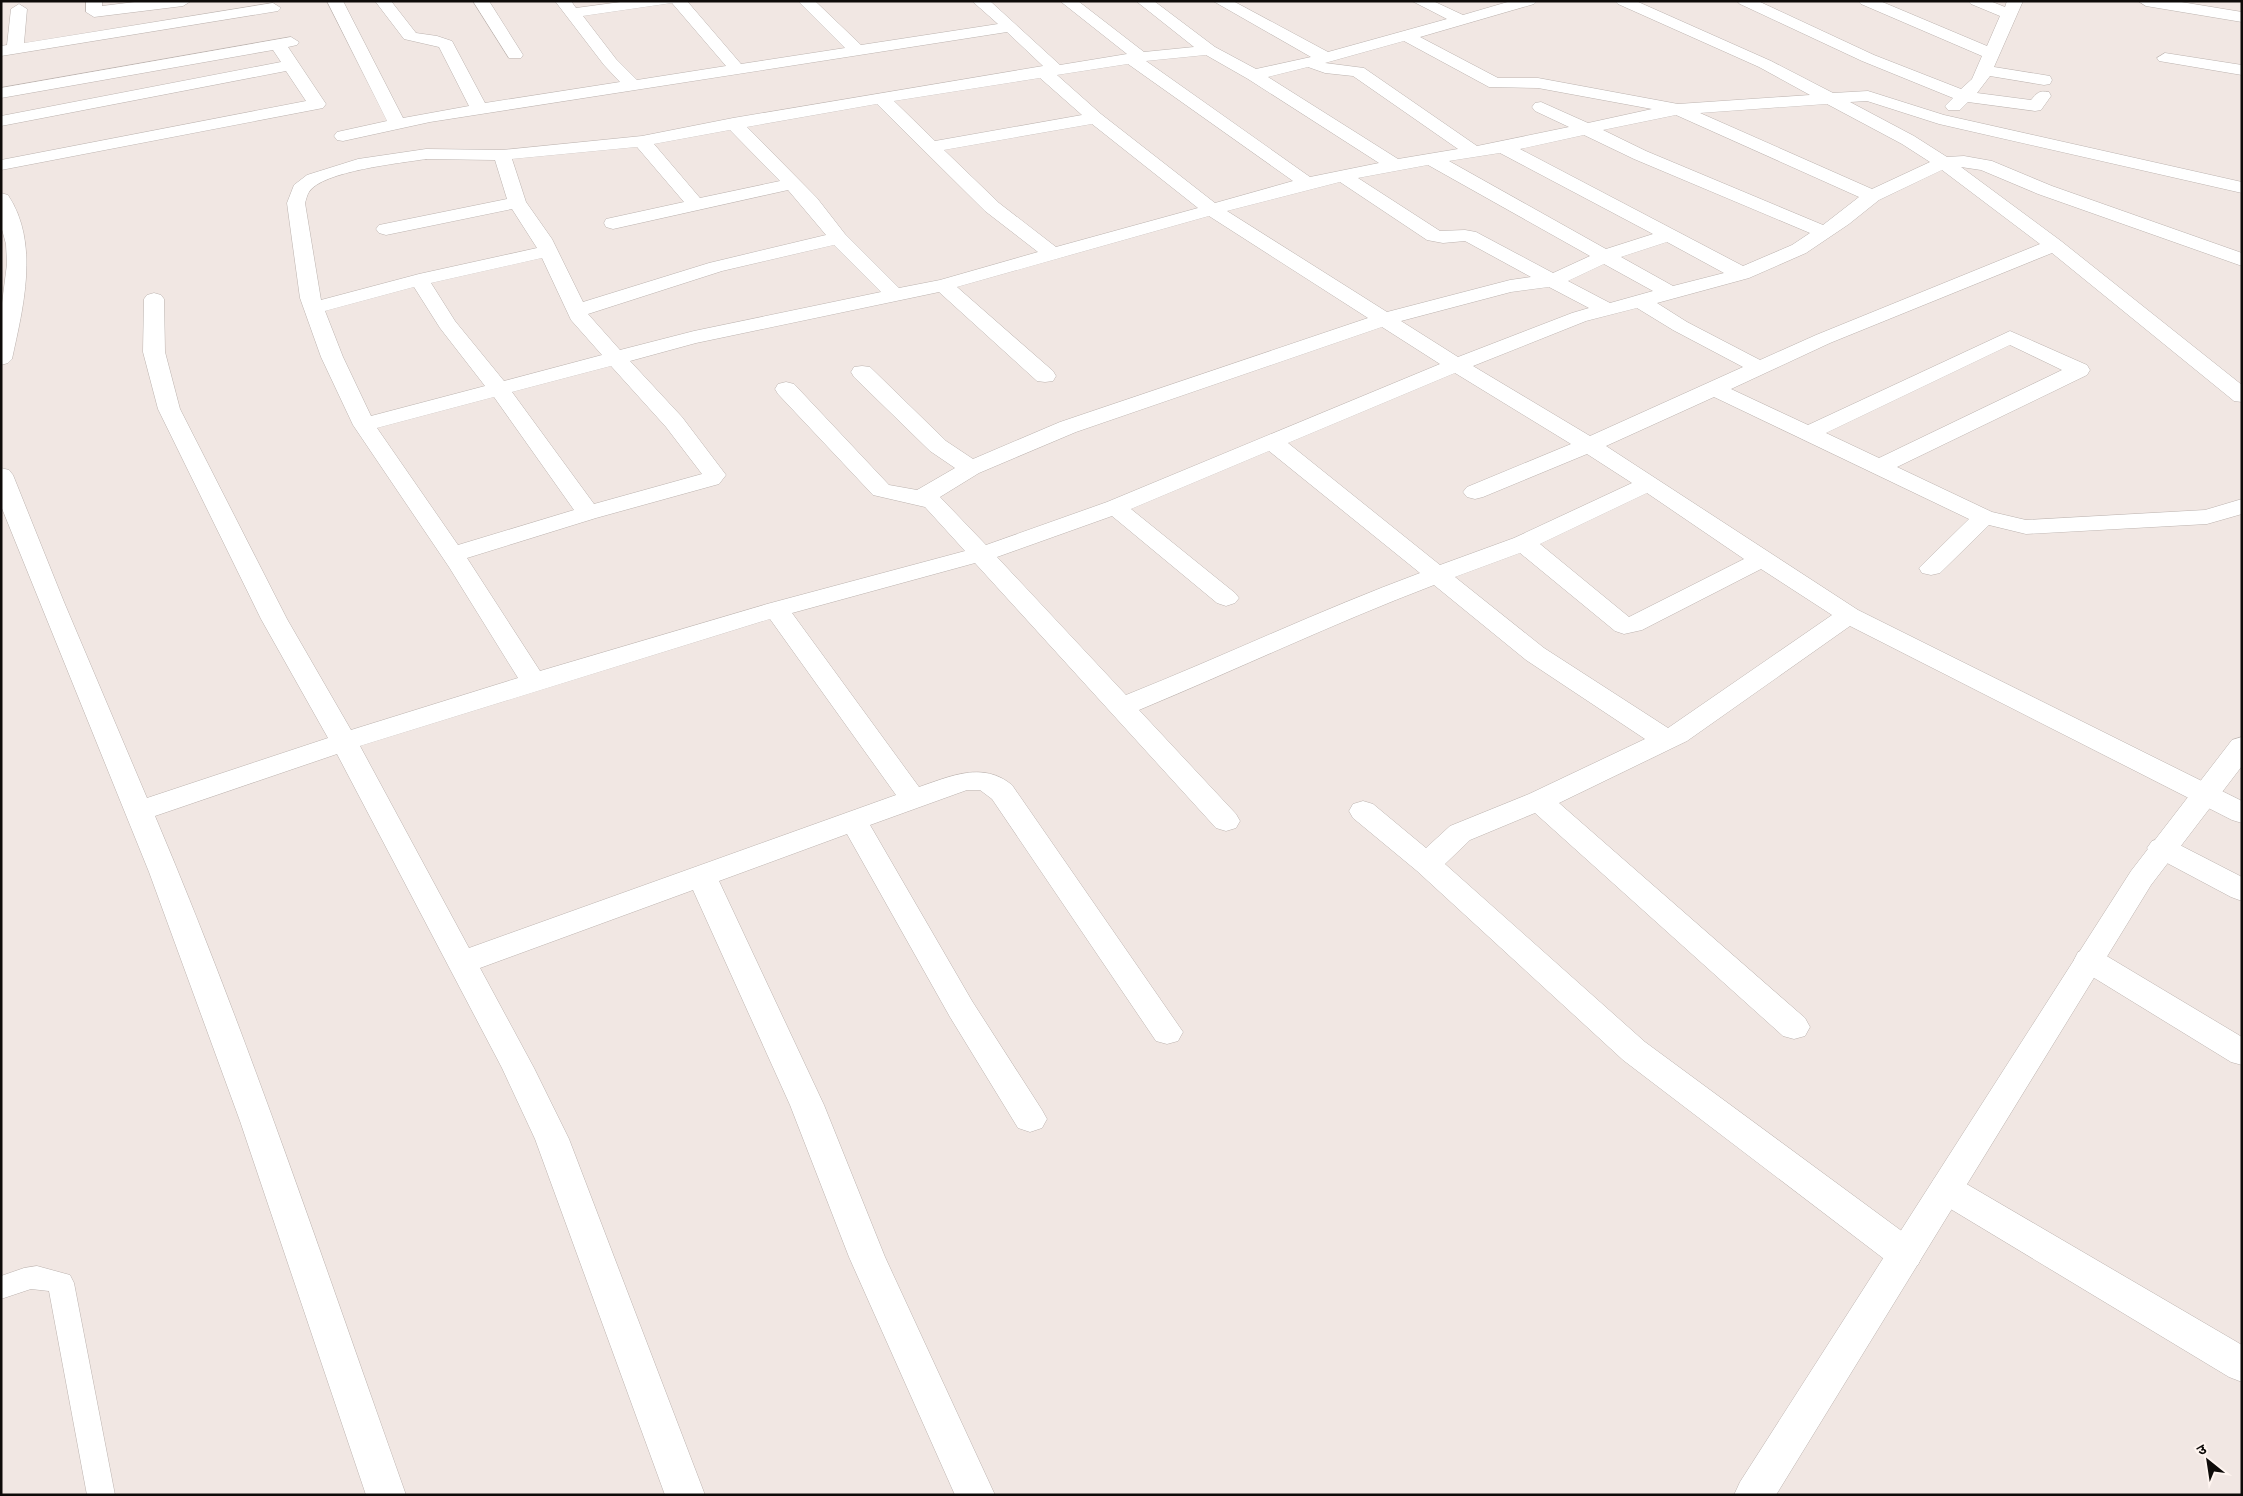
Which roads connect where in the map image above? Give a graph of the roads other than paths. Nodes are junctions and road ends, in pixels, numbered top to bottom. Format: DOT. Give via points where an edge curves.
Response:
graph roads {
  1 [pos="183,1"];
  2 [pos="335,1"];
  3 [pos="382,1"];
  4 [pos="481,1"];
  5 [pos="666,1"];
  6 [pos="678,1"];
  7 [pos="806,1"];
  8 [pos="980,1"];
  9 [pos="1068,1"];
  10 [pos="1144,1"];
  11 [pos="1221,1"];
  12 [pos="1420,1"];
  13 [pos="1529,1"];
  14 [pos="1623,1"];
  15 [pos="1744,1"];
  16 [pos="1866,1"];
  17 [pos="1976,1"];
  18 [pos="2146,1"];
  19 [pos="94,6"];
  20 [pos="568,7"];
  21 [pos="273,8"];
  22 [pos="2012,8"];
  23 [pos="19,10"];
  24 [pos="2242,16"];
  25 [pos="1460,19"];
  26 [pos="1011,27"];
  27 [pos="1405,35"];
  28 [pos="94,36"];
  29 [pos="291,42"];
  30 [pos="271,46"];
  31 [pos="8,50"];
  32 [pos="1209,50"];
  33 [pos="858,51"];
  34 [pos="1992,54"];
  35 [pos="515,55"];
  36 [pos="1136,58"];
  37 [pos="1326,58"];
  38 [pos="2165,58"];
  39 [pos="64,62"];
  40 [pos="1309,62"];
  41 [pos="289,65"];
  42 [pos="738,70"];
  43 [pos="1049,70"];
  44 [pos="1985,70"];
  45 [pos="2242,70"];
  46 [pos="1254,75"];
  47 [pos="634,87"];
  48 [pos="1,93"];
  49 [pos="1964,96"];
  50 [pos="881,98"];
  51 [pos="1828,98"];
  52 [pos="1541,106"];
  53 [pos="72,108"];
  54 [pos="1678,109"];
  55 [pos="480,110"];
  56 [pos="1095,118"];
  57 [pos="1939,119"];
  58 [pos="1,121"];
  59 [pos="396,122"];
  60 [pos="733,124"];
  61 [pos="1585,128"];
  62 [pos="343,136"];
  63 [pos="1908,140"];
  64 [pos="642,141"];
  65 [pos="933,147"];
  66 [pos="1503,147"];
  67 [pos="1474,152"];
  68 [pos="502,155"];
  69 [pos="1431,159"];
  70 [pos="1944,163"];
  71 [pos="1,165"];
  72 [pos="1395,165"];
  73 [pos="1343,176"];
  74 [pos="1308,183"];
  75 [pos="793,184"];
  76 [pos="2242,188"];
  77 [pos="1872,196"];
  78 [pos="1,199"];
  79 [pos="517,202"];
  80 [pos="695,204"];
  81 [pos="1211,209"];
  82 [pos="613,223"];
  83 [pos="386,229"];
  84 [pos="1824,232"];
  85 [pos="1669,235"];
  86 [pos="838,238"];
  87 [pos="2054,245"];
  88 [pos="548,251"];
  89 [pos="1053,254"];
  90 [pos="1605,256"];
  91 [pos="2242,260"];
  92 [pos="1742,274"];
  93 [pos="419,280"];
  94 [pos="1554,280"];
  95 [pos="943,285"];
  96 [pos="1670,293"];
  97 [pos="895,295"];
  98 [pos="154,299"];
  99 [pos="1638,300"];
  100 [pos="313,308"];
  101 [pos="1606,308"];
  102 [pos="576,311"];
  103 [pos="1384,319"];
  104 [pos="1,358"];
  105 [pos="615,358"];
  106 [pos="1456,365"];
  107 [pos="1758,367"];
  108 [pos="862,372"];
  109 [pos="1045,376"];
  110 [pos="499,389"];
  111 [pos="786,389"];
  112 [pos="1715,389"];
  113 [pos="2242,396"];
  114 [pos="364,425"];
  115 [pos="1808,433"];
  116 [pos="1272,442"];
  117 [pos="1589,445"];
  118 [pos="1878,467"];
  119 [pos="971,468"];
  120 [pos="1,475"];
  121 [pos="1648,484"];
  122 [pos="1475,492"];
  123 [pos="923,497"];
  124 [pos="2242,506"];
  125 [pos="1115,507"];
  126 [pos="588,513"];
  127 [pos="1984,517"];
  128 [pos="1522,543"];
  129 [pos="981,554"];
  130 [pos="453,556"];
  131 [pos="1762,559"];
  132 [pos="1931,568"];
  133 [pos="1435,574"];
  134 [pos="1226,598"];
  135 [pos="776,610"];
  136 [pos="1849,615"];
  137 [pos="534,682"];
  138 [pos="1121,707"];
  139 [pos="1666,740"];
  140 [pos="344,742"];
  141 [pos="2240,750"];
  142 [pos="2204,795"];
  143 [pos="914,800"];
  144 [pos="1538,801"];
  145 [pos="138,811"];
  146 [pos="1363,811"];
  147 [pos="2242,813"];
  148 [pos="1226,821"];
  149 [pos="854,822"];
  150 [pos="2162,848"];
  151 [pos="1428,864"];
  152 [pos="702,877"];
  153 [pos="2242,890"];
  154 [pos="2090,960"];
  155 [pos="461,963"];
  156 [pos="1794,1027"];
  157 [pos="1167,1032"];
  158 [pos="2242,1053"];
  159 [pos="1030,1119"];
  160 [pos="1946,1189"];
  161 [pos="1905,1254"];
  162 [pos="1,1288"];
  163 [pos="2242,1365"];
  164 [pos="101,1495"];
  165 [pos="386,1495"];
  166 [pos="686,1495"];
  167 [pos="974,1495"];
  168 [pos="1754,1495"];
  1 -- 19 [label="street"];
  2 -- 59 [label="street"];
  3 -- 55 [label="street" via="410,36 416,40 446,44"];
  4 -- 35 [label="street"];
  5 -- 20 [label="street"];
  6 -- 42 [label="street"];
  7 -- 33 [label="street"];
  8 -- 26 [label="street"];
  9 -- 36 [label="street"];
  10 -- 32 [label="street"];
  11 -- 37 [label="street"];
  12 -- 25 [label="street"];
  13 -- 25 [label="street"];
  14 -- 51 [label="street" via="1765,64"];
  15 -- 49 [label="street" via="1868,58"];
  16 -- 34 [label="street"];
  17 -- 22 [label="street"];
  18 -- 24 [label="street"];
  19 -- 28 [label="street"];
  20 -- 47 [label="street" via="610,62"];
  21 -- 28 [label="street"];
  22 -- 34 [label="street"];
  23 -- 31 [label="street"];
  25 -- 27 [label="street"];
  26 -- 33 [label="street"];
  26 -- 43 [label="street"];
  27 -- 37 [label="street"];
  27 -- 54 [label="street" via="1495,83 1538,83"];
  28 -- 39 [label="street"];
  29 -- 30 [label="street"];
  30 -- 39 [label="street"];
  30 -- 41 [label="street" via="280,48"];
  31 -- 39 [label="street"];
  32 -- 36 [label="street"];
  32 -- 46 [label="street"];
  33 -- 42 [label="street"];
  34 -- 44 [label="street"];
  36 -- 43 [label="street"];
  36 -- 74 [label="street"];
  37 -- 40 [label="street"];
  38 -- 45 [label="street"];
  39 -- 48 [label="street"];
  39 -- 53 [label="street"];
  40 -- 46 [label="street"];
  40 -- 67 [label="street" via="1324,69 1358,72"];
  41 -- 53 [label="street"];
  41 -- 71 [label="street" via="317,104"];
  42 -- 47 [label="street"];
  43 -- 50 [label="street"];
  43 -- 56 [label="street"];
  44 -- 49 [label="street"];
  44 -- 49 [label="street" via="2044,88 2036,106"];
  46 -- 72 [label="street"];
  47 -- 55 [label="street"];
  49 -- 57 [label="street"];
  50 -- 60 [label="street"];
  50 -- 65 [label="street"];
  51 -- 54 [label="street"];
  51 -- 57 [label="street" via="1868,96"];
  51 -- 63 [label="street"];
  52 -- 61 [label="street"];
  53 -- 58 [label="street"];
  54 -- 61 [label="street"];
  54 -- 77 [label="street"];
  55 -- 59 [label="street"];
  56 -- 65 [label="street"];
  56 -- 81 [label="street"];
  57 -- 63 [label="street"];
  57 -- 76 [label="street"];
  59 -- 62 [label="street"];
  60 -- 64 [label="street"];
  60 -- 75 [label="street"];
  61 -- 66 [label="street"];
  61 -- 84 [label="street" via="1640,155"];
  63 -- 70 [label="street"];
  64 -- 68 [label="street"];
  64 -- 80 [label="street"];
  65 -- 89 [label="street" via="992,207"];
  66 -- 67 [label="street"];
  66 -- 85 [label="street"];
  67 -- 69 [label="street"];
  68 -- 79 [label="street"];
  68 -- 100 [label="street" via="426,154 342,168 313,178 301,189 296,203"];
  69 -- 72 [label="street"];
  69 -- 90 [label="street"];
  70 -- 77 [label="street"];
  70 -- 87 [label="street"];
  70 -- 91 [label="street" via="1986,165 2045,190"];
  72 -- 73 [label="street"];
  73 -- 74 [label="street"];
  73 -- 94 [label="street" via="1434,236 1469,236"];
  74 -- 81 [label="street"];
  75 -- 80 [label="street"];
  75 -- 86 [label="street"];
  77 -- 84 [label="street"];
  78 -- 104 [label="street" via="11,224 16,251 10,321"];
  79 -- 83 [label="street"];
  79 -- 88 [label="street"];
  80 -- 82 [label="street"];
  81 -- 89 [label="street"];
  81 -- 103 [label="street"];
  84 -- 92 [label="street" via="1799,249"];
  85 -- 90 [label="street"];
  85 -- 92 [label="street"];
  86 -- 97 [label="street"];
  86 -- 102 [label="street" via="716,267"];
  87 -- 107 [label="street"];
  87 -- 113 [label="street"];
  88 -- 93 [label="street"];
  88 -- 102 [label="street"];
  89 -- 95 [label="street"];
  90 -- 94 [label="street"];
  90 -- 96 [label="street"];
  92 -- 96 [label="street"];
  93 -- 100 [label="street"];
  93 -- 110 [label="street" via="447,324"];
  94 -- 101 [label="street"];
  94 -- 103 [label="street" via="1510,286"];
  95 -- 97 [label="street"];
  95 -- 109 [label="street"];
  96 -- 99 [label="street"];
  97 -- 105 [label="street" via="694,337"];
  98 -- 140 [label="street" via="154,352 170,409 274,619"];
  99 -- 101 [label="street"];
  99 -- 107 [label="street"];
  100 -- 114 [label="street"];
  101 -- 106 [label="street"];
  102 -- 105 [label="street"];
  103 -- 106 [label="street"];
  103 -- 119 [label="street" via="1068,427"];
  105 -- 110 [label="street"];
  105 -- 126 [label="street" via="674,422 714,475 703,482"];
  106 -- 116 [label="street"];
  106 -- 117 [label="street"];
  107 -- 112 [label="street"];
  108 -- 119 [label="street" via="938,446"];
  110 -- 114 [label="street"];
  110 -- 126 [label="street"];
  111 -- 123 [label="street" via="881,490 891,495"];
  112 -- 115 [label="street"];
  112 -- 117 [label="street"];
  114 -- 130 [label="street"];
  115 -- 118 [label="street"];
  115 -- 118 [label="street" via="2010,337 2079,370"];
  116 -- 125 [label="street"];
  116 -- 133 [label="street"];
  117 -- 121 [label="street"];
  117 -- 122 [label="street"];
  118 -- 127 [label="street"];
  119 -- 123 [label="street"];
  120 -- 145 [label="street"];
  121 -- 128 [label="street"];
  121 -- 131 [label="street"];
  123 -- 129 [label="street" via="933,502"];
  124 -- 127 [label="street" via="2207,517 2026,528"];
  125 -- 129 [label="street"];
  125 -- 134 [label="street"];
  126 -- 130 [label="street"];
  127 -- 132 [label="street"];
  128 -- 131 [label="street" via="1624,626 1633,625"];
  128 -- 133 [label="street"];
  129 -- 135 [label="street"];
  129 -- 138 [label="street"];
  130 -- 137 [label="street"];
  131 -- 136 [label="street"];
  133 -- 138 [label="street"];
  133 -- 139 [label="street" via="1535,654"];
  135 -- 137 [label="street"];
  135 -- 143 [label="street"];
  136 -- 139 [label="street" via="1677,736"];
  136 -- 142 [label="street"];
  137 -- 140 [label="street"];
  138 -- 148 [label="street"];
  139 -- 144 [label="street"];
  140 -- 145 [label="street"];
  140 -- 155 [label="street"];
  141 -- 142 [label="street"];
  142 -- 147 [label="street"];
  142 -- 150 [label="street"];
  143 -- 149 [label="street"];
  143 -- 157 [label="street" via="964,781 977,779 992,783"];
  144 -- 151 [label="street" via="1460,834"];
  144 -- 156 [label="street"];
  145 -- 165 [label="street" via="257,1121"];
  146 -- 151 [label="street"];
  149 -- 152 [label="street"];
  149 -- 159 [label="street" via="961,1009"];
  150 -- 153 [label="street"];
  150 -- 154 [label="street"];
  151 -- 161 [label="street" via="1634,1051"];
  152 -- 155 [label="street"];
  152 -- 167 [label="street" via="806,1106 867,1257"];
  154 -- 158 [label="street"];
  154 -- 160 [label="street"];
  155 -- 166 [label="street" via="552,1139"];
  160 -- 161 [label="street"];
  160 -- 163 [label="street"];
  161 -- 168 [label="street"];
  162 -- 164 [label="lane" via="20,1280 44,1276 61,1283"];
}
